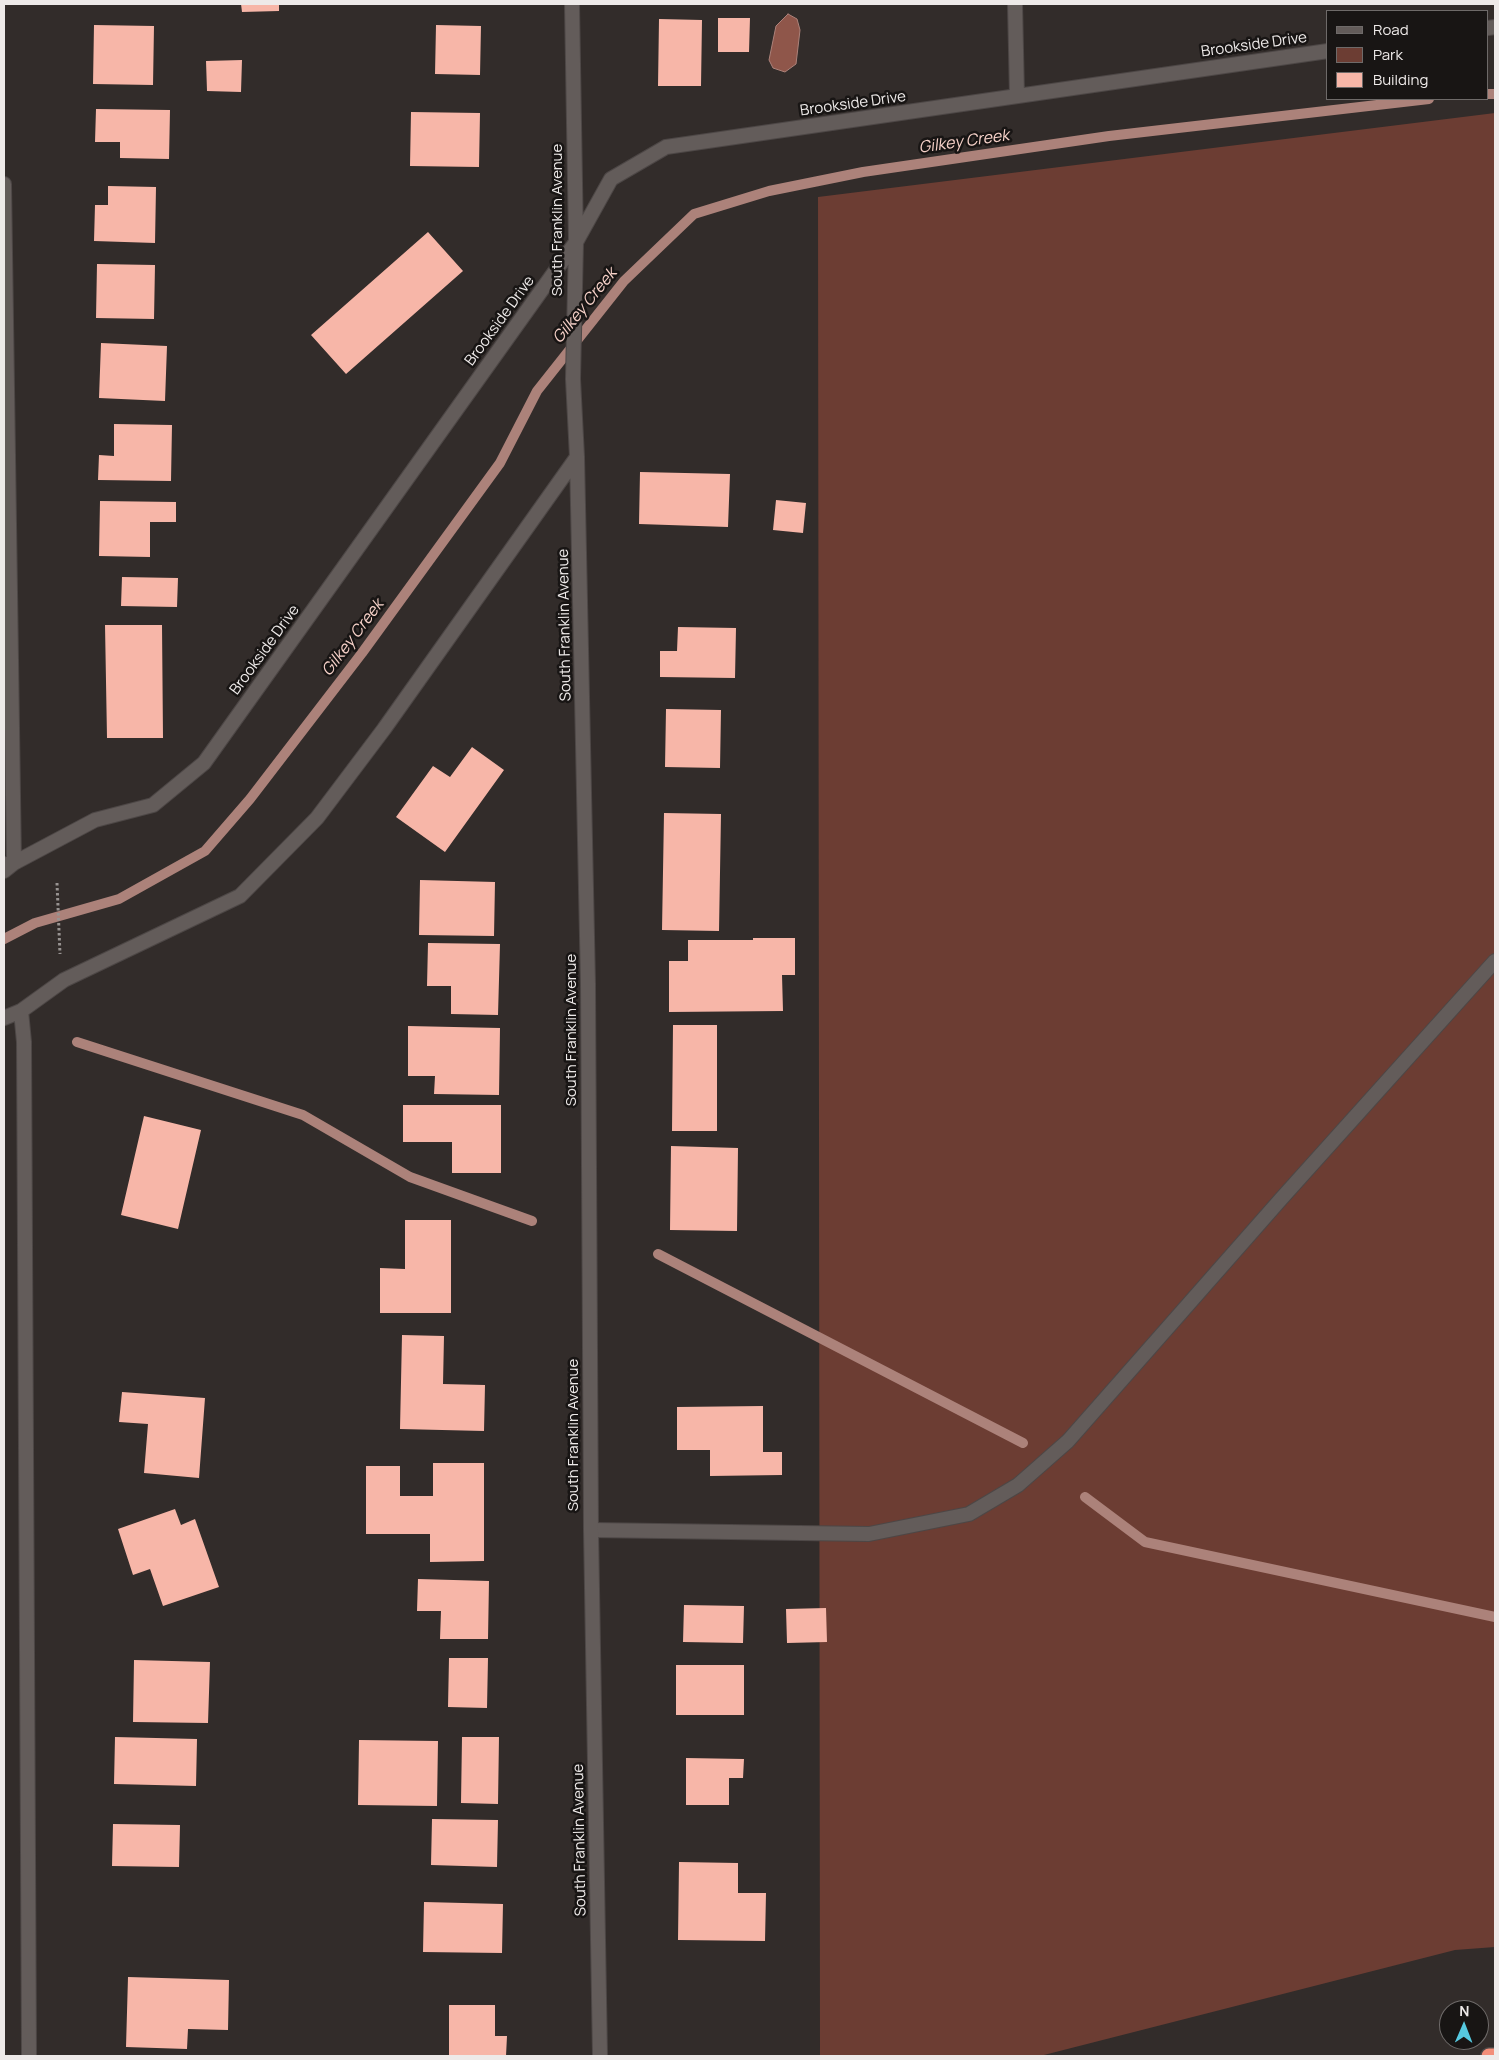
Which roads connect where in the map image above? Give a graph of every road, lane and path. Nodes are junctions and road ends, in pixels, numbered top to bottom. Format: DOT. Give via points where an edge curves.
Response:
graph roads {
  1 [pos="572,4"];
  2 [pos="1015,4"];
  3 [pos="1326,51"];
  4 [pos="1017,96"];
  5 [pos="4,184"];
  6 [pos="576,242"];
  7 [pos="577,457"];
  8 [pos="7,866"];
  9 [pos="57,883"];
  10 [pos="61,957"];
  11 [pos="1495,961"];
  12 [pos="21,1011"];
  13 [pos="4,1018"];
  14 [pos="591,1530"];
  15 [pos="29,2056"];
  16 [pos="600,2056"];
  17 [pos="1490,2056"];
  18 [pos="1495,2056"];
  1 -- 6 [label="street, South Franklin Avenue"];
  2 -- 4 [label="street"];
  3 -- 4 [label="street, Brookside Drive"];
  4 -- 6 [label="street, Brookside Drive" via="666,148 611,179"];
  5 -- 8 [label="street"];
  6 -- 7 [label="street, South Franklin Avenue" via="573,379"];
  6 -- 8 [label="street, Brookside Drive" via="204,763 153,805 95,820"];
  7 -- 12 [label="street" via="384,730 317,818 240,896 64,980"];
  7 -- 14 [label="street, South Franklin Avenue" via="588,984"];
  9 -- 10 [label="path"];
  11 -- 14 [label="street" via="1068,1441 1018,1485 969,1514 869,1534"];
  12 -- 13 [label="street"];
  12 -- 15 [label="street" via="24,1042"];
  14 -- 16 [label="street, South Franklin Avenue"];
  17 -- 18 [label="highway"];
}
